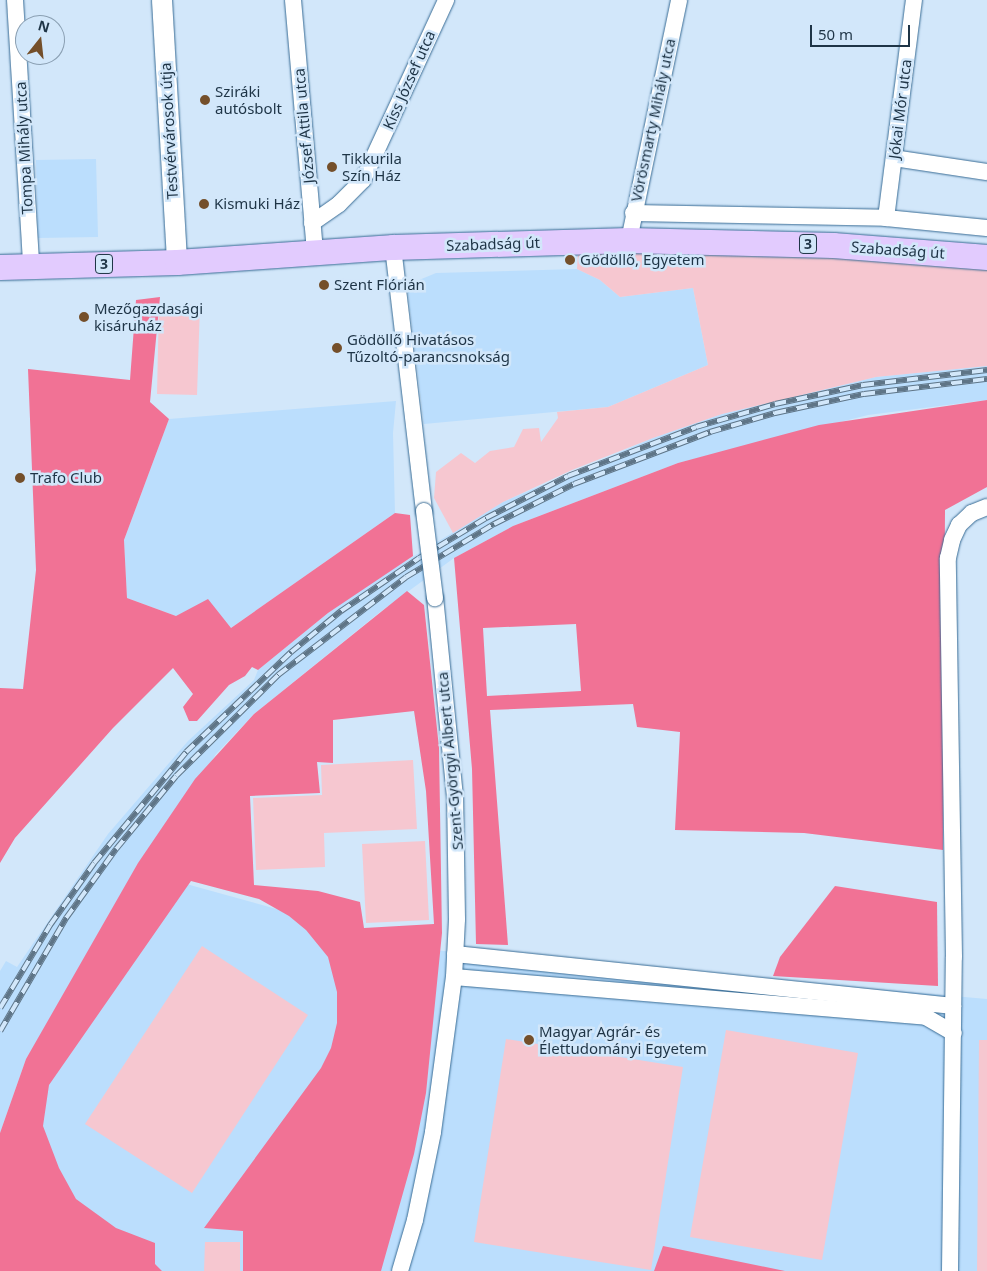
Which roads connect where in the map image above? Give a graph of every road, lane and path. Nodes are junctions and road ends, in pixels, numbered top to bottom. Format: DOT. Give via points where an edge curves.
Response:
graph roads {
  1 [pos="15,0"];
  2 [pos="162,0"];
  3 [pos="293,0"];
  4 [pos="446,0"];
  5 [pos="679,0"];
  6 [pos="914,0"];
  7 [pos="894,158"];
  8 [pos="987,172"];
  9 [pos="634,213"];
  10 [pos="886,218"];
  11 [pos="312,223"];
  12 [pos="987,228"];
  13 [pos="629,240"];
  14 [pos="393,247"];
  15 [pos="314,252"];
  16 [pos="987,257"];
  17 [pos="177,262"];
  18 [pos="30,266"];
  19 [pos="0,267"];
  20 [pos="987,507"];
  21 [pos="455,954"];
  22 [pos="519,961"];
  23 [pos="454,977"];
  24 [pos="520,981"];
  25 [pos="755,993"];
  26 [pos="953,1006"];
  27 [pos="954,1034"];
  28 [pos="400,1271"];
  29 [pos="950,1271"];
  1 -- 18 [label="street, Tompa Mihály utca"];
  2 -- 17 [label="street, Testvérvárosok útja"];
  3 -- 11 [label="street, József Attila utca"];
  4 -- 11 [label="street, Kiss József utca" via="363,180 339,204"];
  5 -- 9 [label="street, Vörösmarty Mihály utca"];
  6 -- 7 [label="street, Jókai Mór utca"];
  7 -- 8 [label="street"];
  7 -- 10 [label="street, Jókai Mór utca"];
  9 -- 10 [label="street, Szabadság út"];
  9 -- 13 [label="street, Vörösmarty Mihály utca"];
  10 -- 12 [label="street, Szabadság út"];
  11 -- 15 [label="street, József Attila utca"];
  13 -- 14 [label="main road, Szabadság út / 3"];
  13 -- 16 [label="main road, Szabadság út / 3" via="833,245"];
  14 -- 15 [label="main road, Szabadság út / 3"];
  14 -- 21 [label="street, Szent-Györgyi Albert utca, bridge" via="455,797 459,881"];
  15 -- 17 [label="main road, Szabadság út / 3"];
  17 -- 18 [label="main road, Szabadság út / 3"];
  18 -- 19 [label="main road, Szabadság út / 3"];
  20 -- 26 [label="street" via="972,513 959,525 948,558"];
  21 -- 22 [label="street"];
  21 -- 23 [label="street, Szent-Györgyi Albert utca"];
  22 -- 24 [label="street"];
  22 -- 25 [label="street"];
  23 -- 24 [label="street"];
  23 -- 28 [label="street, Szent-Györgyi Albert utca" via="425,1176"];
  24 -- 25 [label="street"];
  25 -- 26 [label="street"];
  25 -- 27 [label="street" via="926,1017"];
  26 -- 27 [label="street"];
  27 -- 29 [label="street"];
}
